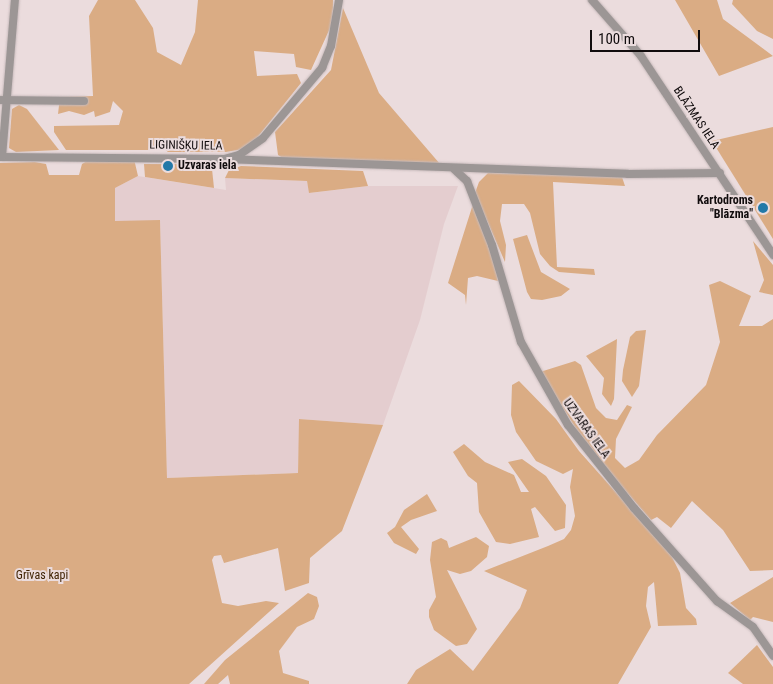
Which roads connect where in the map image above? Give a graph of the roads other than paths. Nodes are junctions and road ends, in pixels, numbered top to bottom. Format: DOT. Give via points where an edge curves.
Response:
graph roads {
  1 [pos="14,0"];
  2 [pos="340,0"];
  3 [pos="592,0"];
  4 [pos="4,100"];
  5 [pos="84,101"];
  6 [pos="1,157"];
  7 [pos="224,159"];
  8 [pos="454,169"];
  9 [pos="720,173"];
  10 [pos="773,256"];
  11 [pos="773,656"];
  1 -- 4 [label="street"];
  2 -- 7 [label="street, LIGINIŠĶU IELA" via="332,46 322,68 263,138 250,150"];
  3 -- 9 [label="street, BLĀZMAS IELA" via="641,56"];
  4 -- 5 [label="street"];
  4 -- 6 [label="street"];
  6 -- 7 [label="street, LIGINIŠĶU IELA"];
  7 -- 8 [label="street"];
  8 -- 9 [label="street"];
  8 -- 11 [label="street, UZVARAS IELA" via="467,181 492,245 521,342 568,425 634,508 718,601 753,628"];
  9 -- 10 [label="street, BLĀZMAS IELA"];
}
